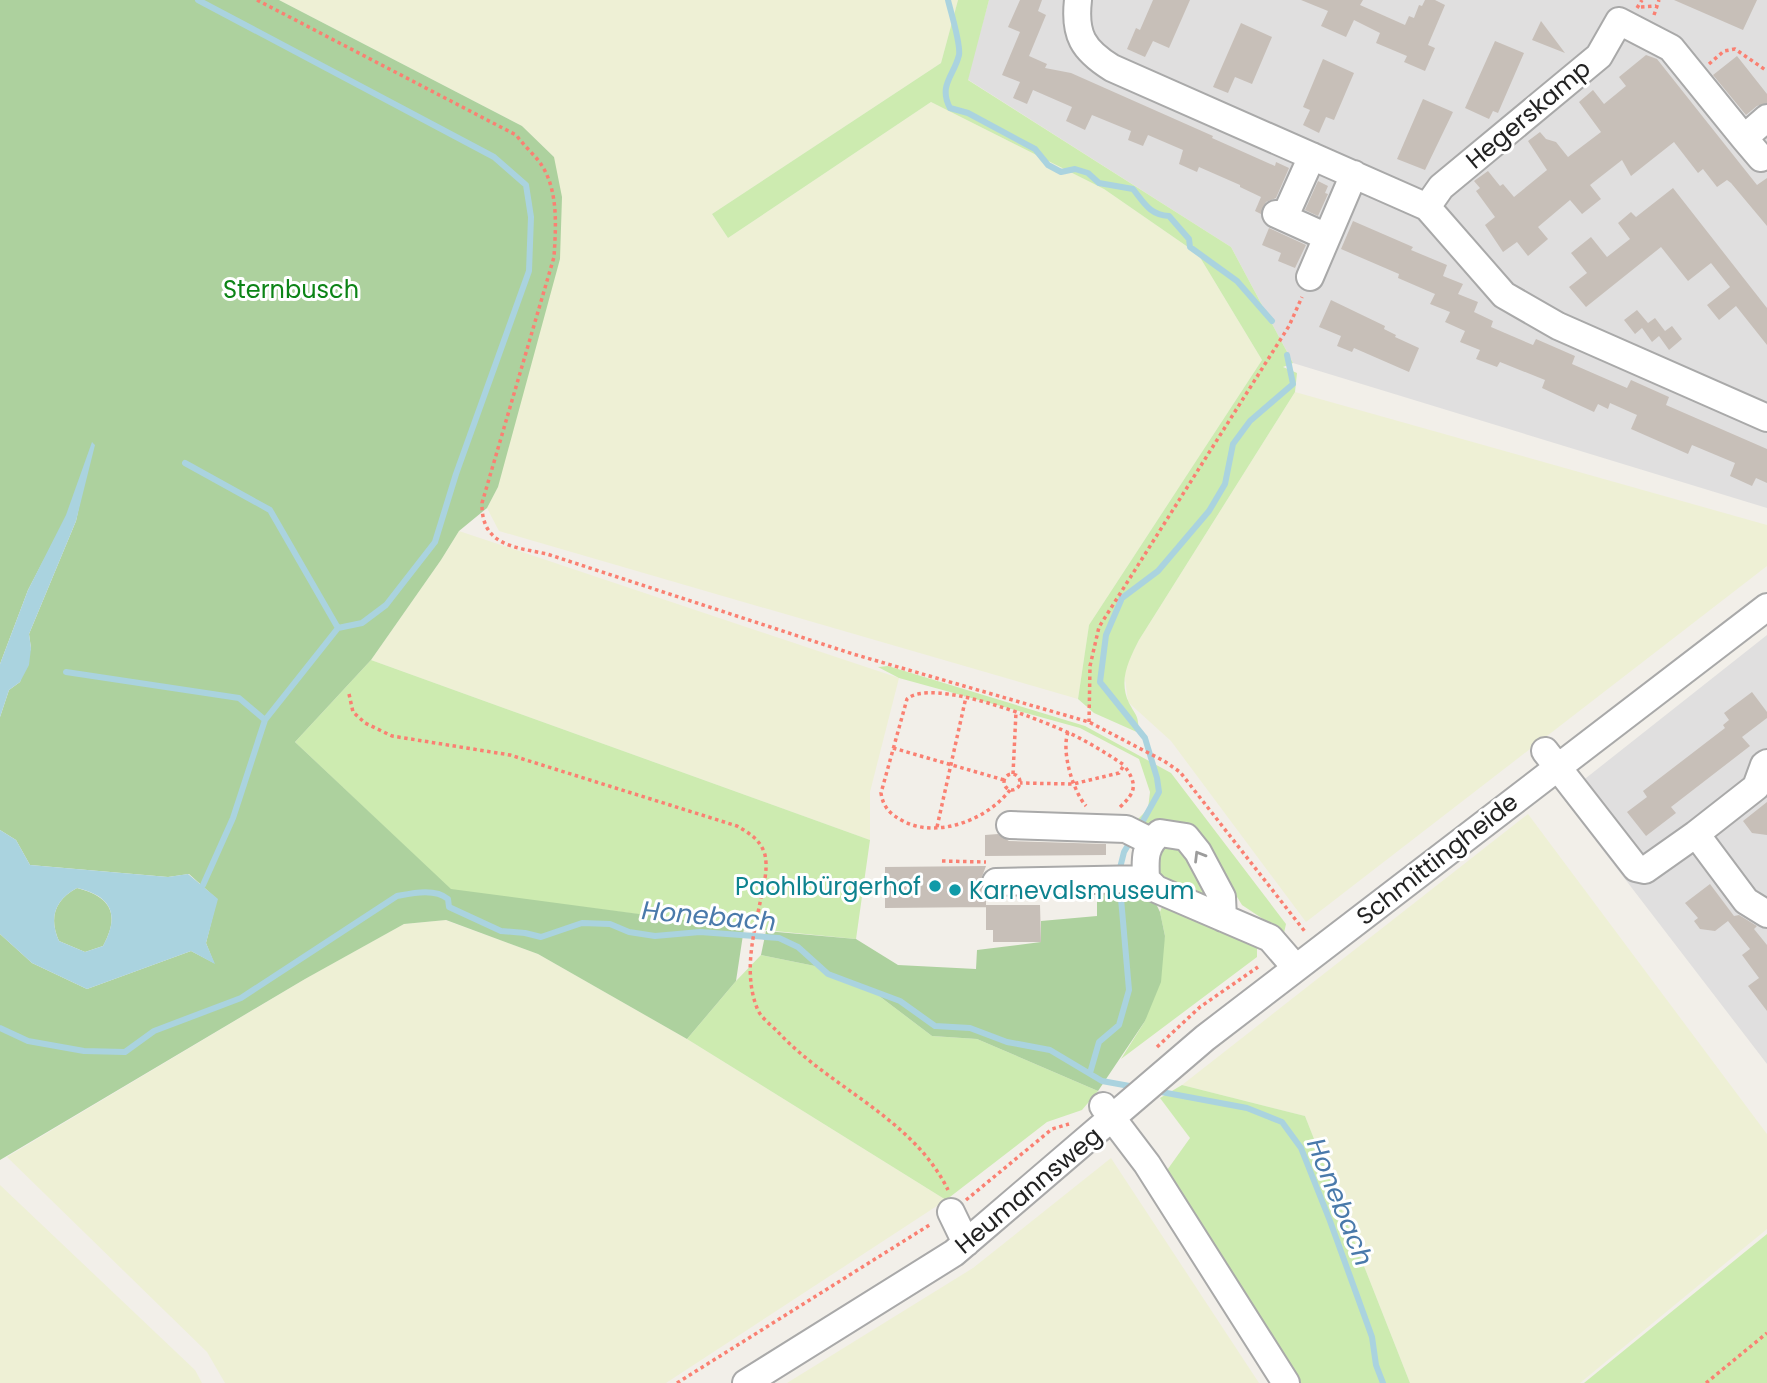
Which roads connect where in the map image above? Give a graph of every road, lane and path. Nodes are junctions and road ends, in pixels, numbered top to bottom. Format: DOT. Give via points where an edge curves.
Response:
graph roads {
  1 [pos="257,0"];
  2 [pos="1078,0"];
  3 [pos="1659,0"];
  4 [pos="1621,10"];
  5 [pos="1767,71"];
  6 [pos="1694,76"];
  7 [pos="1767,118"];
  8 [pos="1312,156"];
  9 [pos="1354,174"];
  10 [pos="1427,207"];
  11 [pos="1327,237"];
  12 [pos="1310,277"];
  13 [pos="1767,418"];
  14 [pos="1767,607"];
  15 [pos="349,694"];
  16 [pos="966,698"];
  17 [pos="1016,712"];
  18 [pos="1089,722"];
  19 [pos="1068,732"];
  20 [pos="893,748"];
  21 [pos="1551,759"];
  22 [pos="1767,763"];
  23 [pos="951,764"];
  24 [pos="1124,765"];
  25 [pos="1013,774"];
  26 [pos="1004,780"];
  27 [pos="1020,783"];
  28 [pos="1073,785"];
  29 [pos="1010,790"];
  30 [pos="1087,807"];
  31 [pos="1010,825"];
  32 [pos="937,827"];
  33 [pos="1135,829"];
  34 [pos="1696,834"];
  35 [pos="942,861"];
  36 [pos="1140,879"];
  37 [pos="996,882"];
  38 [pos="1767,914"];
  39 [pos="1223,918"];
  40 [pos="1306,933"];
  41 [pos="1296,968"];
  42 [pos="1115,1109"];
  43 [pos="951,1212"];
  44 [pos="966,1243"];
  45 [pos="1767,1333"];
  46 [pos="677,1383"];
  47 [pos="746,1383"];
  48 [pos="1286,1383"];
  49 [pos="1706,1383"];
  1 -- 18 [label="path" via="516,135 540,162 552,190 554,257 482,503 482,515 494,538 853,654"];
  2 -- 8 [label="street" via="1081,39 1094,57"];
  3 -- 4 [label="path" via="1657,6"];
  4 -- 6 [label="street" via="1671,48"];
  4 -- 10 [label="street, Hegerskamp" via="1599,56 1441,187"];
  5 -- 6 [label="path" via="1741,51 1728,49"];
  6 -- 7 [label="street" via="1753,148"];
  8 -- 9 [label="street"];
  8 -- 11 [label="street" via="1281,214"];
  9 -- 10 [label="street"];
  9 -- 11 [label="street"];
  10 -- 13 [label="street" via="1504,295 1558,326"];
  11 -- 12 [label="street"];
  12 -- 18 [label="path" via="1289,326 1099,627 1090,666"];
  14 -- 21 [label="street, Schmittingheide"];
  15 -- 43 [label="path" via="354,712 365,723 392,736 510,755 737,825 757,839 765,855 766,877 750,968 758,1011 793,1048 905,1133 941,1175 953,1198"];
  16 -- 17 [label="path"];
  16 -- 20 [label="path" via="922,692 912,695"];
  16 -- 23 [label="path"];
  17 -- 19 [label="path"];
  17 -- 25 [label="path"];
  18 -- 40 [label="path" via="1180,772"];
  19 -- 24 [label="path"];
  19 -- 28 [label="path" via="1065,746"];
  20 -- 23 [label="path"];
  20 -- 32 [label="path" via="882,802 891,815 908,823"];
  21 -- 34 [label="street" via="1636,868 1645,870"];
  21 -- 41 [label="street, Schmittingheide"];
  22 -- 34 [label="street" via="1756,788"];
  23 -- 26 [label="path"];
  23 -- 32 [label="path"];
  24 -- 28 [label="path" via="1119,773"];
  24 -- 33 [label="path" via="1134,788 1130,798"];
  25 -- 26 [label="path"];
  25 -- 27 [label="path"];
  26 -- 29 [label="path"];
  27 -- 28 [label="path"];
  27 -- 29 [label="path"];
  28 -- 30 [label="path"];
  29 -- 32 [label="path" via="978,817"];
  31 -- 33 [label="street"];
  33 -- 36 [label="street" via="1145,860"];
  39 -- 33 [label="street, one-way" via="1222,897 1186,838"];
  34 -- 38 [label="street" via="1746,901"];
  35 -- 37 [label="path" via="996,862"];
  36 -- 37 [label="street"];
  36 -- 39 [label="street"];
  39 -- 41 [label="street" via="1270,938"];
  41 -- 42 [label="street, Schmittingheide"];
  42 -- 43 [label="path" via="1052,1129"];
  42 -- 44 [label="street, Heumannsweg"];
  42 -- 48 [label="street, Heumannsweg"];
  43 -- 44 [label="street"];
  43 -- 46 [label="path"];
  44 -- 47 [label="street, Heumannsweg"];
  45 -- 49 [label="path"];
}
